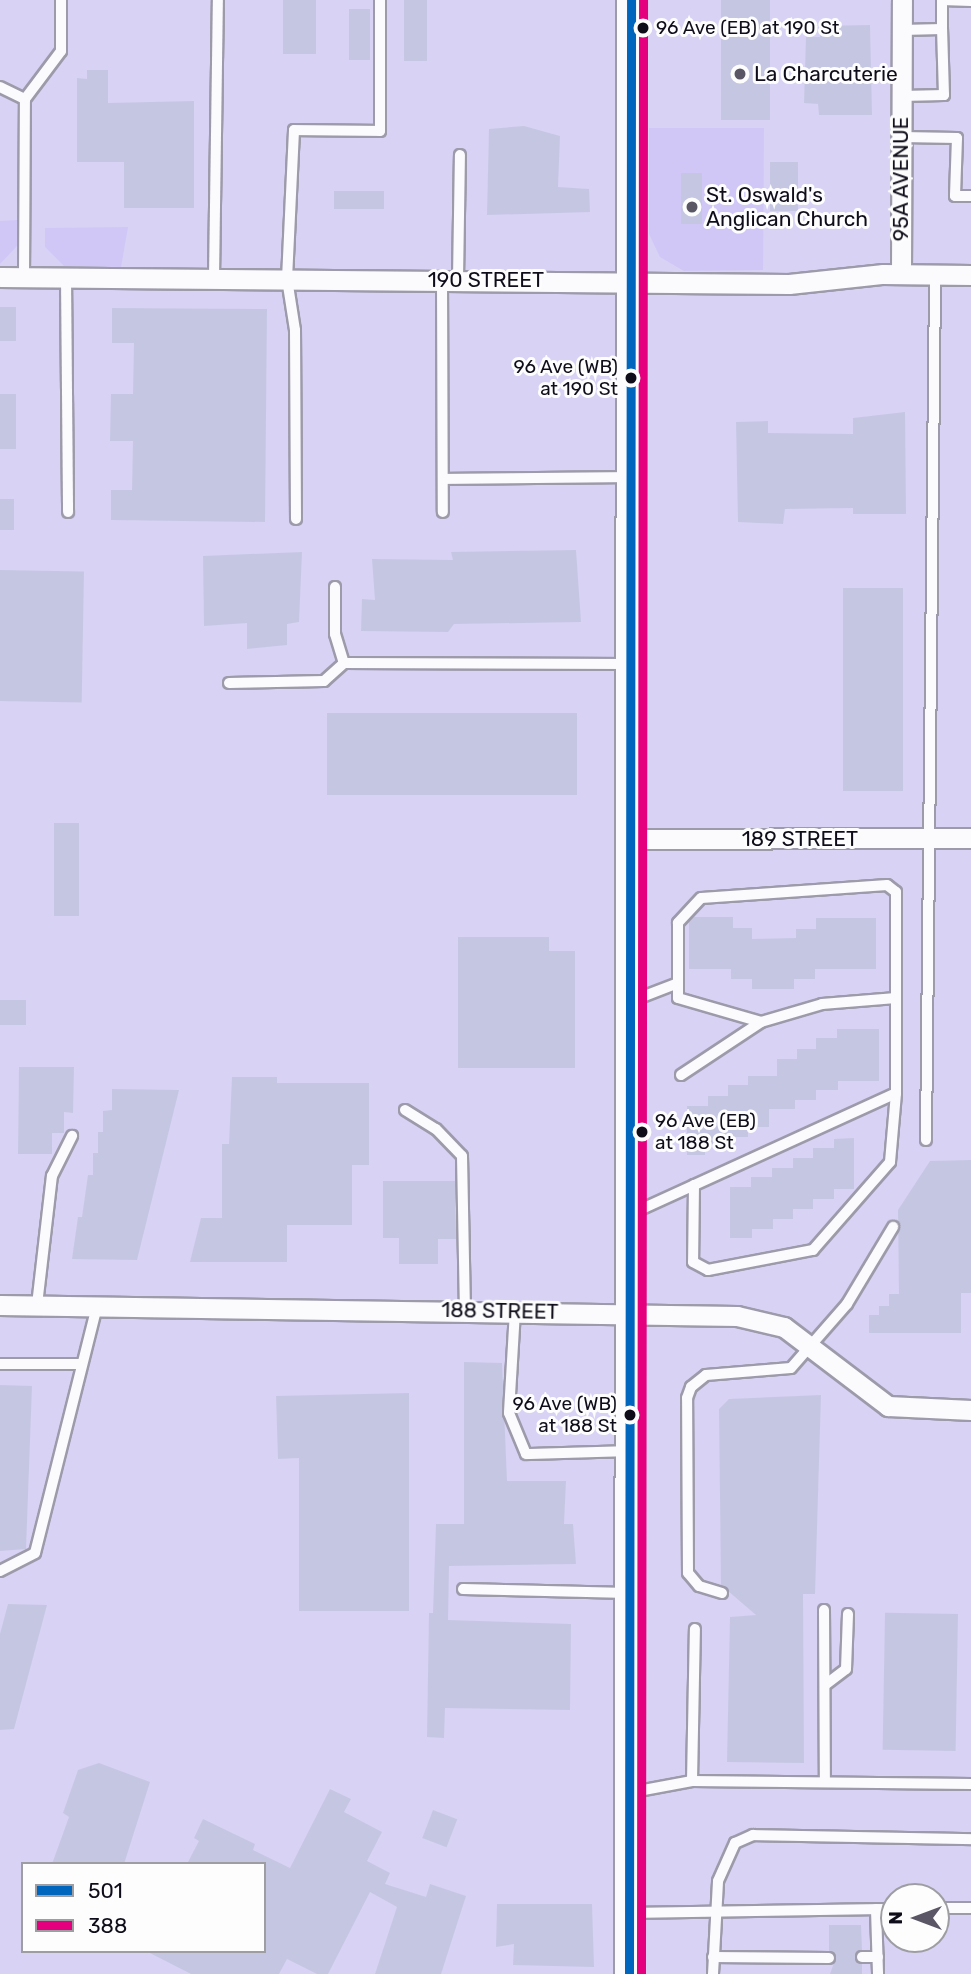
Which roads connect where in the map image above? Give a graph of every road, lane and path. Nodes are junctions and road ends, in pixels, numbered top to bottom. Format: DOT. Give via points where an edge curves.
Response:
graph roads {
  1 [pos="61,0"];
  2 [pos="218,0"];
  3 [pos="380,0"];
  4 [pos="631,0"];
  5 [pos="902,0"];
  6 [pos="942,0"];
  7 [pos="971,1"];
  8 [pos="943,29"];
  9 [pos="902,30"];
  10 [pos="0,87"];
  11 [pos="902,96"];
  12 [pos="25,99"];
  13 [pos="902,138"];
  14 [pos="460,155"];
  15 [pos="971,196"];
  16 [pos="901,274"];
  17 [pos="935,275"];
  18 [pos="971,275"];
  19 [pos="0,277"];
  20 [pos="24,277"];
  21 [pos="66,277"];
  22 [pos="214,278"];
  23 [pos="288,279"];
  24 [pos="450,279"];
  25 [pos="629,281"];
  26 [pos="630,477"];
  27 [pos="443,479"];
  28 [pos="68,512"];
  29 [pos="443,512"];
  30 [pos="296,519"];
  31 [pos="335,587"];
  32 [pos="344,663"];
  33 [pos="631,664"];
  34 [pos="229,683"];
  35 [pos="971,838"];
  36 [pos="629,839"];
  37 [pos="931,839"];
  38 [pos="678,983"];
  39 [pos="896,998"];
  40 [pos="630,1002"];
  41 [pos="761,1022"];
  42 [pos="681,1075"];
  43 [pos="897,1093"];
  44 [pos="405,1111"];
  45 [pos="72,1136"];
  46 [pos="926,1140"];
  47 [pos="694,1185"];
  48 [pos="629,1214"];
  49 [pos="893,1227"];
  50 [pos="0,1305"];
  51 [pos="37,1306"];
  52 [pos="97,1306"];
  53 [pos="465,1310"];
  54 [pos="515,1311"];
  55 [pos="629,1313"];
  56 [pos="812,1345"];
  57 [pos="0,1364"];
  58 [pos="80,1364"];
  59 [pos="971,1410"];
  60 [pos="630,1451"];
  61 [pos="0,1572"];
  62 [pos="463,1589"];
  63 [pos="722,1592"];
  64 [pos="629,1593"];
  65 [pos="824,1611"];
  66 [pos="848,1614"];
  67 [pos="695,1629"];
  68 [pos="825,1685"];
  69 [pos="825,1780"];
  70 [pos="692,1781"];
  71 [pos="971,1784"];
  72 [pos="629,1793"];
  73 [pos="971,1839"];
  74 [pos="950,1908"];
  75 [pos="971,1908"];
  76 [pos="876,1909"];
  77 [pos="880,1909"];
  78 [pos="714,1911"];
  79 [pos="629,1913"];
  80 [pos="713,1956"];
  81 [pos="862,1957"];
  82 [pos="877,1957"];
  83 [pos="829,1958"];
  84 [pos="629,1974"];
  85 [pos="713,1974"];
  86 [pos="878,1974"];
  1 -- 12 [label="lane" via="61,51"];
  2 -- 22 [label="lane"];
  3 -- 23 [label="lane" via="380,131 294,130"];
  4 -- 25 [label="main road"];
  5 -- 9 [label="street, 95A AVENUE"];
  6 -- 7 [label="lane"];
  6 -- 8 [label="lane"];
  8 -- 9 [label="lane"];
  8 -- 11 [label="lane" via="944,96"];
  9 -- 11 [label="street, 95A AVENUE"];
  10 -- 12 [label="lane"];
  11 -- 13 [label="street, 95A AVENUE"];
  12 -- 20 [label="lane"];
  13 -- 15 [label="lane" via="957,138 955,196"];
  13 -- 16 [label="street, 95A AVENUE"];
  14 -- 24 [label="lane"];
  16 -- 17 [label="street, 190 STREET"];
  16 -- 25 [label="street, 190 STREET" via="789,284"];
  17 -- 18 [label="street, 190 STREET"];
  17 -- 37 [label="lane"];
  19 -- 20 [label="street, 190 STREET"];
  20 -- 21 [label="street, 190 STREET"];
  21 -- 22 [label="street, 190 STREET"];
  21 -- 28 [label="lane"];
  22 -- 23 [label="street, 190 STREET"];
  23 -- 24 [label="street, 190 STREET"];
  23 -- 30 [label="lane" via="295,330"];
  24 -- 25 [label="street, 190 STREET"];
  24 -- 27 [label="lane"];
  25 -- 26 [label="main road"];
  26 -- 27 [label="lane"];
  26 -- 33 [label="main road"];
  27 -- 29 [label="lane"];
  31 -- 32 [label="lane" via="335,634"];
  32 -- 33 [label="lane"];
  32 -- 34 [label="lane" via="324,681"];
  33 -- 36 [label="main road"];
  35 -- 37 [label="street, 189 STREET"];
  36 -- 37 [label="street, 189 STREET"];
  36 -- 40 [label="main road"];
  37 -- 46 [label="lane"];
  38 -- 39 [label="lane" via="678,923 701,898 887,885 896,892"];
  38 -- 40 [label="lane"];
  38 -- 41 [label="lane" via="678,998"];
  39 -- 41 [label="lane" via="822,1004"];
  39 -- 43 [label="lane"];
  40 -- 48 [label="main road"];
  41 -- 42 [label="lane"];
  43 -- 47 [label="lane"];
  43 -- 47 [label="lane" via="890,1161 813,1250 708,1270 692,1262"];
  44 -- 53 [label="lane" via="436,1129 462,1156"];
  45 -- 51 [label="lane" via="52,1176"];
  47 -- 48 [label="lane"];
  48 -- 55 [label="main road"];
  49 -- 56 [label="lane" via="847,1304"];
  50 -- 51 [label="street, 188 STREET"];
  51 -- 52 [label="street, 188 STREET"];
  52 -- 53 [label="street, 188 STREET"];
  52 -- 58 [label="lane"];
  53 -- 54 [label="street, 188 STREET"];
  54 -- 55 [label="street, 188 STREET"];
  54 -- 60 [label="lane" via="509,1413 526,1454"];
  55 -- 56 [label="street, 188 STREET" via="758,1318 779,1324"];
  55 -- 60 [label="main road"];
  56 -- 59 [label="street, 188 STREET" via="888,1406"];
  56 -- 63 [label="lane" via="792,1368 781,1372 706,1375 696,1380 687,1398 688,1573 699,1586"];
  57 -- 58 [label="lane"];
  58 -- 61 [label="lane" via="35,1553"];
  60 -- 64 [label="main road"];
  62 -- 64 [label="lane"];
  64 -- 72 [label="main road"];
  65 -- 68 [label="lane"];
  66 -- 68 [label="lane" via="846,1669"];
  67 -- 70 [label="lane"];
  68 -- 69 [label="lane"];
  69 -- 70 [label="lane"];
  69 -- 71 [label="lane"];
  70 -- 72 [label="lane"];
  72 -- 79 [label="main road"];
  73 -- 78 [label="lane" via="753,1835 735,1843 724,1859"];
  74 -- 75 [label="lane"];
  76 -- 77 [label="lane"];
  76 -- 78 [label="lane"];
  76 -- 82 [label="lane"];
  78 -- 79 [label="lane"];
  78 -- 80 [label="lane"];
  79 -- 84 [label="main road"];
  80 -- 83 [label="lane"];
  80 -- 85 [label="lane"];
  81 -- 82 [label="lane"];
  82 -- 86 [label="lane"];
}
